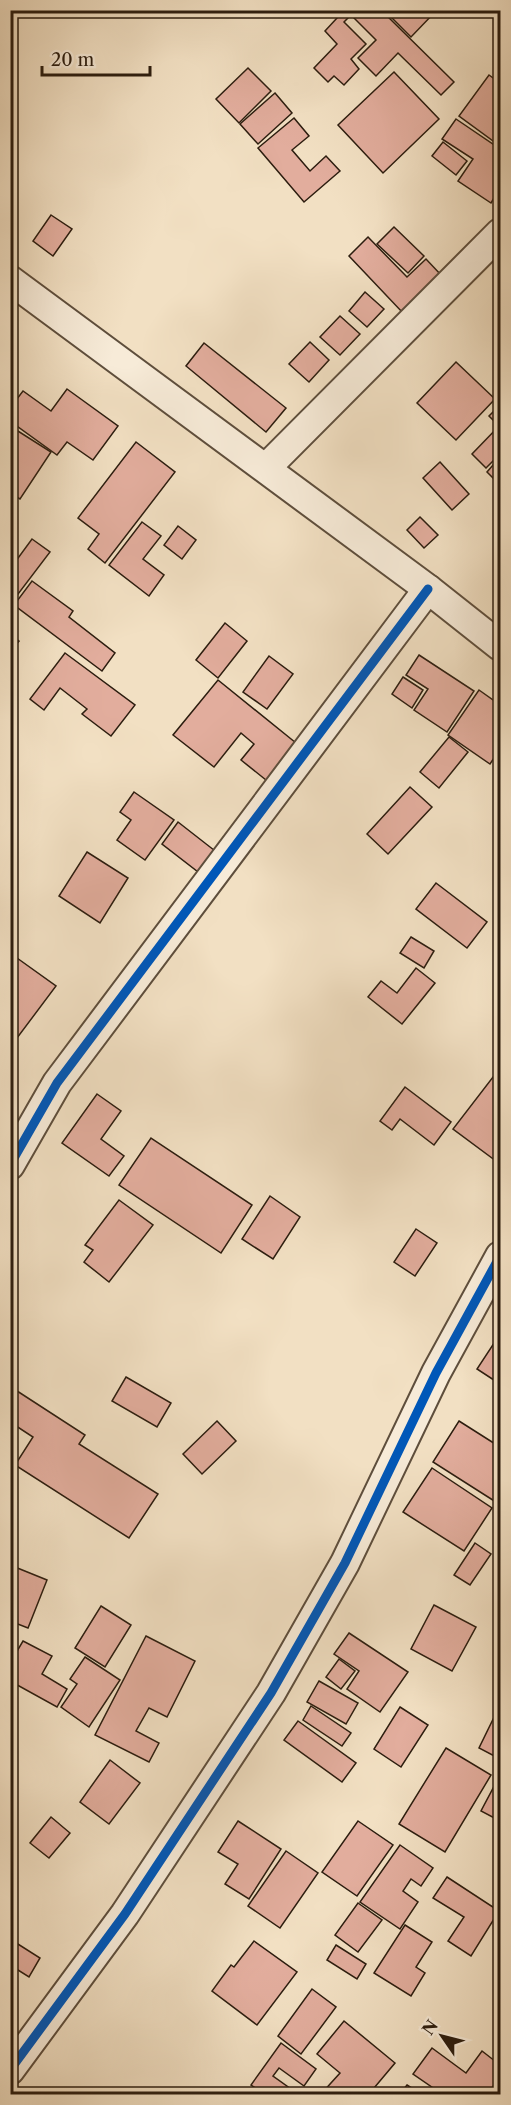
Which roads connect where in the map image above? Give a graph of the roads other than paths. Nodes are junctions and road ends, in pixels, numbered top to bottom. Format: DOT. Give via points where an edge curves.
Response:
graph roads {
  1 [pos="501,233"];
  2 [pos="15,294"];
  3 [pos="266,468"];
  4 [pos="428,589"];
  5 [pos="501,646"];
  6 [pos="10,1165"];
  7 [pos="501,1256"];
  8 [pos="10,2070"];
  1 -- 3 [label="street"];
  2 -- 3 [label="street"];
  3 -- 4 [label="street"];
  4 -- 5 [label="street"];
  4 -- 6 [label="street" via="57,1083"];
  7 -- 8 [label="street" via="436,1373 345,1563 272,1693 125,1914"];
}
